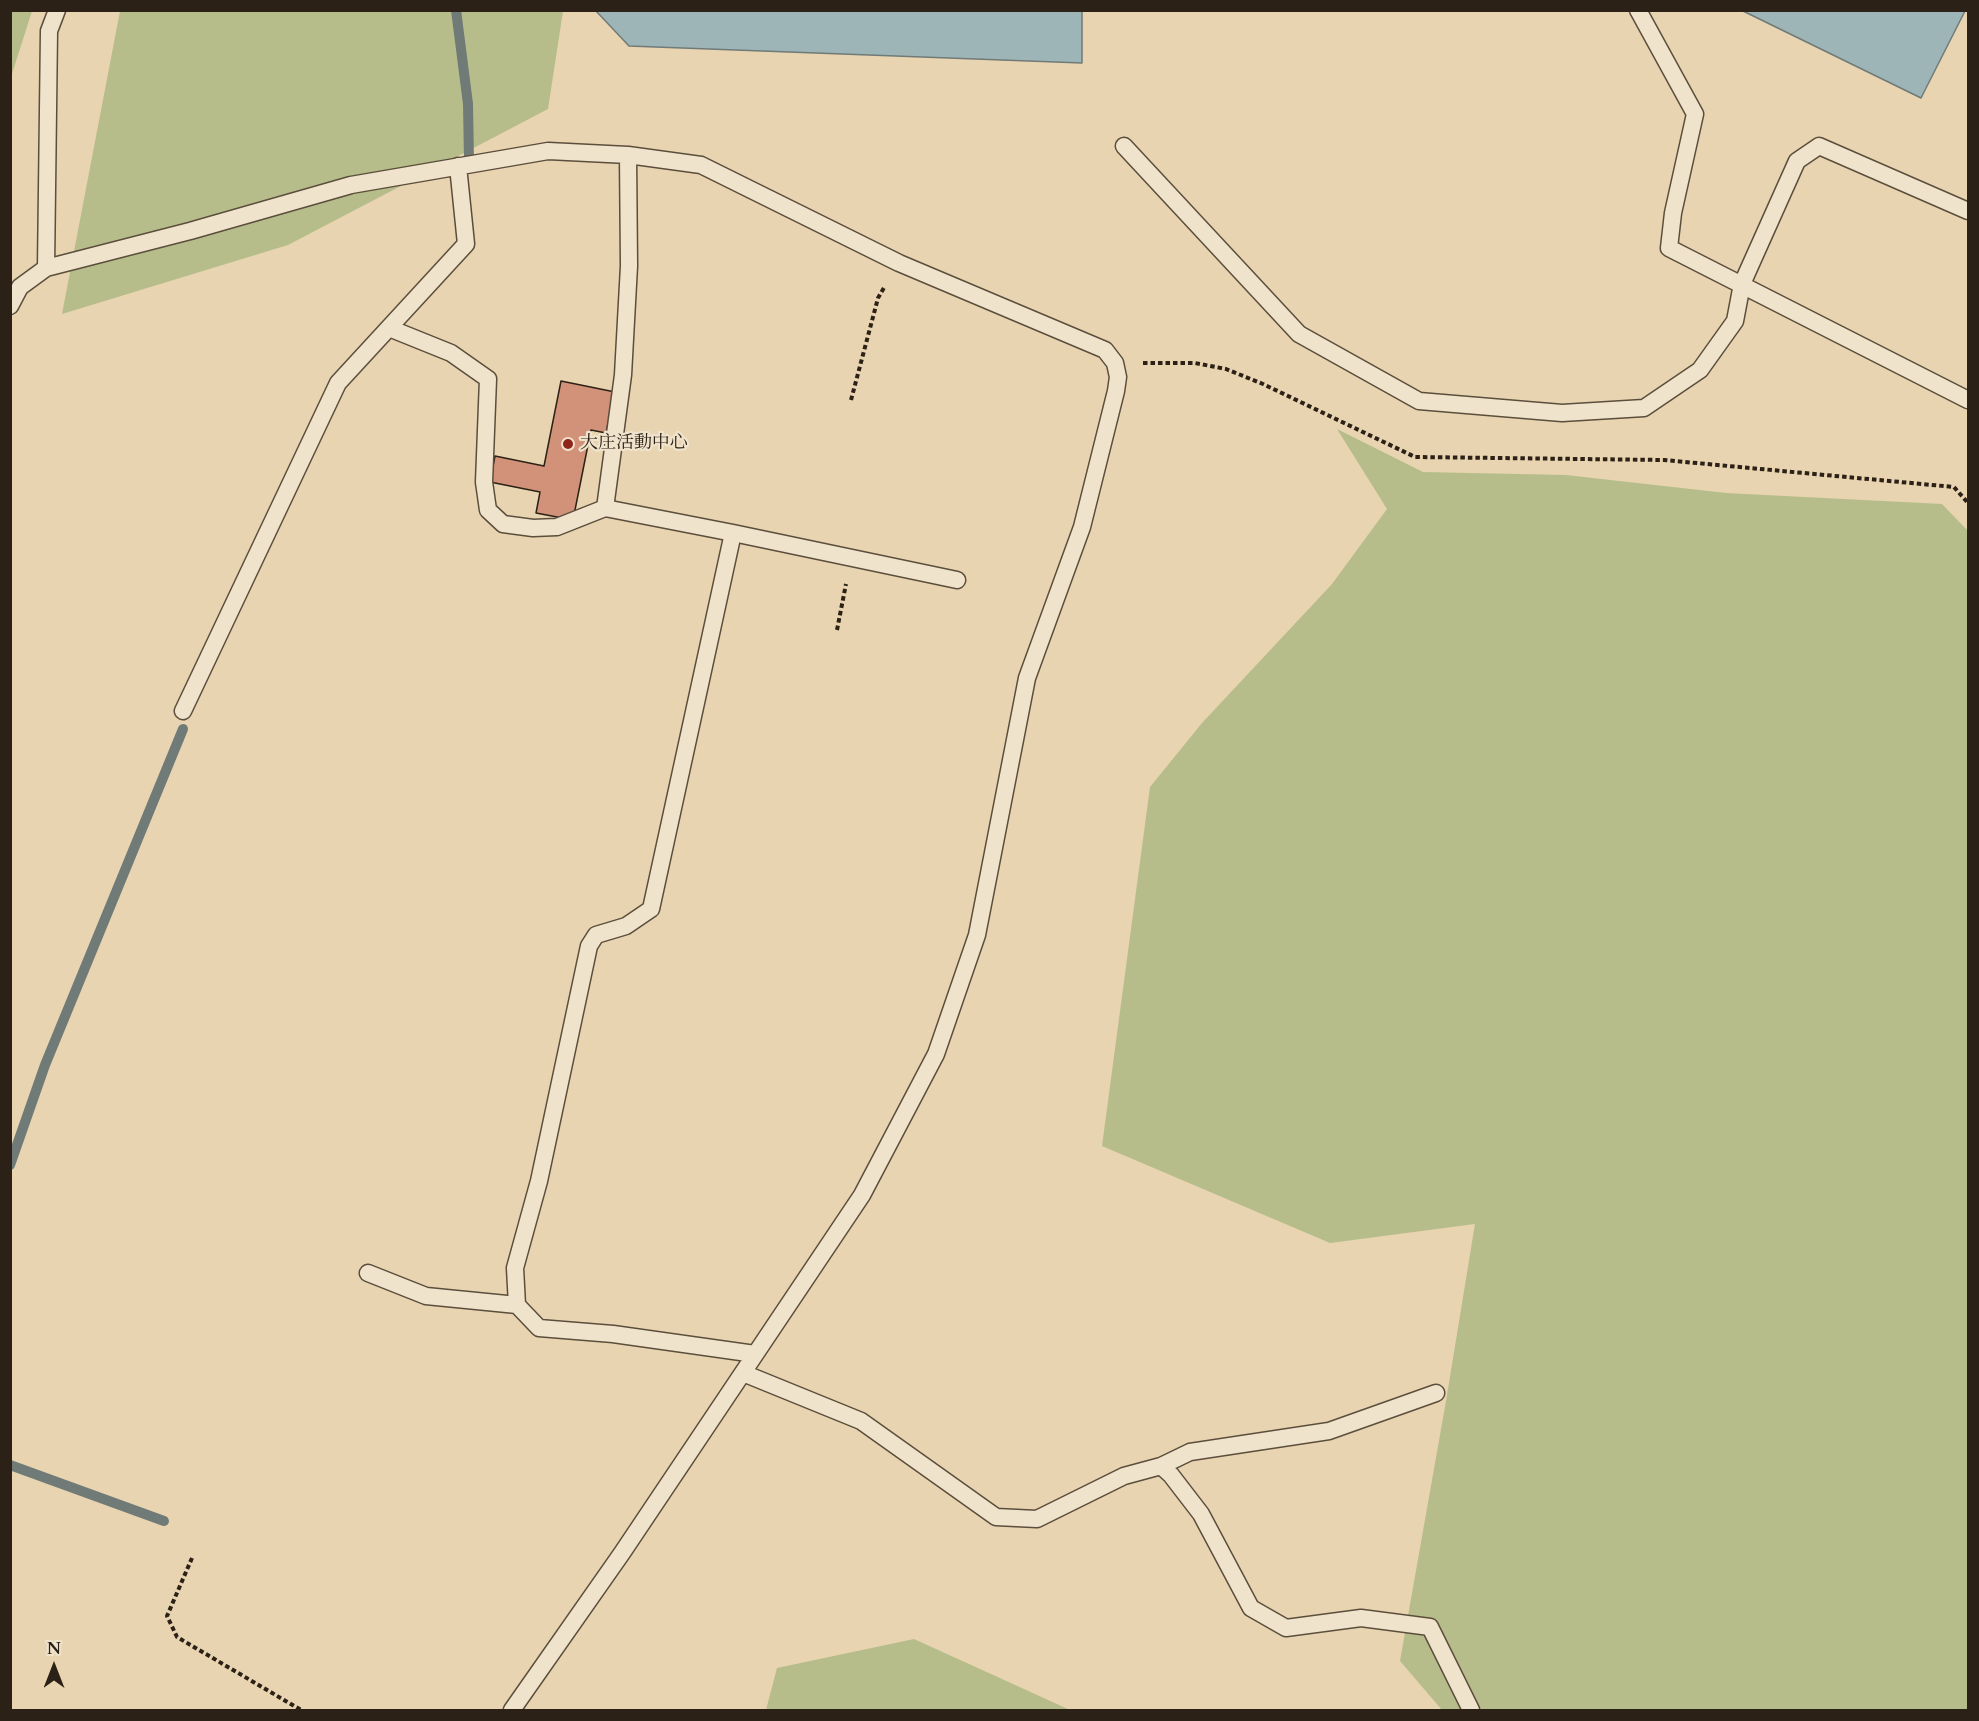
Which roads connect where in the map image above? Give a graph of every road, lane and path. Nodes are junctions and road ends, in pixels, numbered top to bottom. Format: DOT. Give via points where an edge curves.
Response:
graph roads {
  1 [pos="57,10"];
  2 [pos="1638,10"];
  3 [pos="1124,146"];
  4 [pos="628,155"];
  5 [pos="458,166"];
  6 [pos="1968,211"];
  7 [pos="898,263"];
  8 [pos="46,268"];
  9 [pos="1742,284"];
  10 [pos="10,306"];
  11 [pos="389,328"];
  12 [pos="1115,363"];
  13 [pos="851,400"];
  14 [pos="1968,400"];
  15 [pos="1968,503"];
  16 [pos="605,508"];
  17 [pos="733,533"];
  18 [pos="851,558"];
  19 [pos="957,580"];
  20 [pos="837,630"];
  21 [pos="183,711"];
  22 [pos="368,1272"];
  23 [pos="517,1305"];
  24 [pos="755,1354"];
  25 [pos="743,1373"];
  26 [pos="1437,1394"];
  27 [pos="1161,1466"];
  28 [pos="192,1558"];
  29 [pos="301,1710"];
  30 [pos="512,1710"];
  31 [pos="1471,1710"];
  1 -- 8 [label="lane" via="49,31"];
  2 -- 9 [label="lane" via="1695,114 1669,248"];
  3 -- 9 [label="lane" via="1299,334 1419,401 1562,413 1644,408 1700,370 1735,321"];
  4 -- 5 [label="lane" via="548,151"];
  4 -- 7 [label="lane" via="701,165"];
  4 -- 16 [label="lane" via="629,266 623,375"];
  5 -- 8 [label="lane" via="351,185"];
  5 -- 11 [label="lane" via="466,243"];
  6 -- 9 [label="lane" via="1819,146 1797,160"];
  7 -- 12 [label="lane" via="1105,350"];
  7 -- 13 [label="path" via="878,298"];
  8 -- 10 [label="lane" via="20,287"];
  9 -- 14 [label="lane"];
  11 -- 16 [label="lane" via="451,353 488,379 484,482 488,510 503,524 557,527"];
  11 -- 21 [label="lane" via="338,383"];
  12 -- 15 [label="path" via="1195,363 1227,369 1415,458 1664,460 1954,487"];
  12 -- 24 [label="lane" via="1116,391 1082,527 1027,678 977,935 936,1054 862,1195"];
  16 -- 17 [label="lane"];
  17 -- 18 [label="lane"];
  17 -- 23 [label="lane" via="651,909 626,926 596,935 589,946 539,1181 515,1268"];
  18 -- 19 [label="lane"];
  18 -- 20 [label="path"];
  22 -- 23 [label="lane" via="426,1296"];
  23 -- 24 [label="lane" via="539,1328 614,1334"];
  24 -- 25 [label="lane"];
  25 -- 27 [label="lane" via="861,1421 996,1517 1037,1519 1124,1476"];
  25 -- 30 [label="lane"];
  26 -- 27 [label="lane" via="1329,1431 1190,1452"];
  27 -- 31 [label="lane" via="1201,1514 1251,1608 1286,1628 1361,1618 1430,1627"];
  28 -- 29 [label="path" via="166,1616 177,1637"];
}
